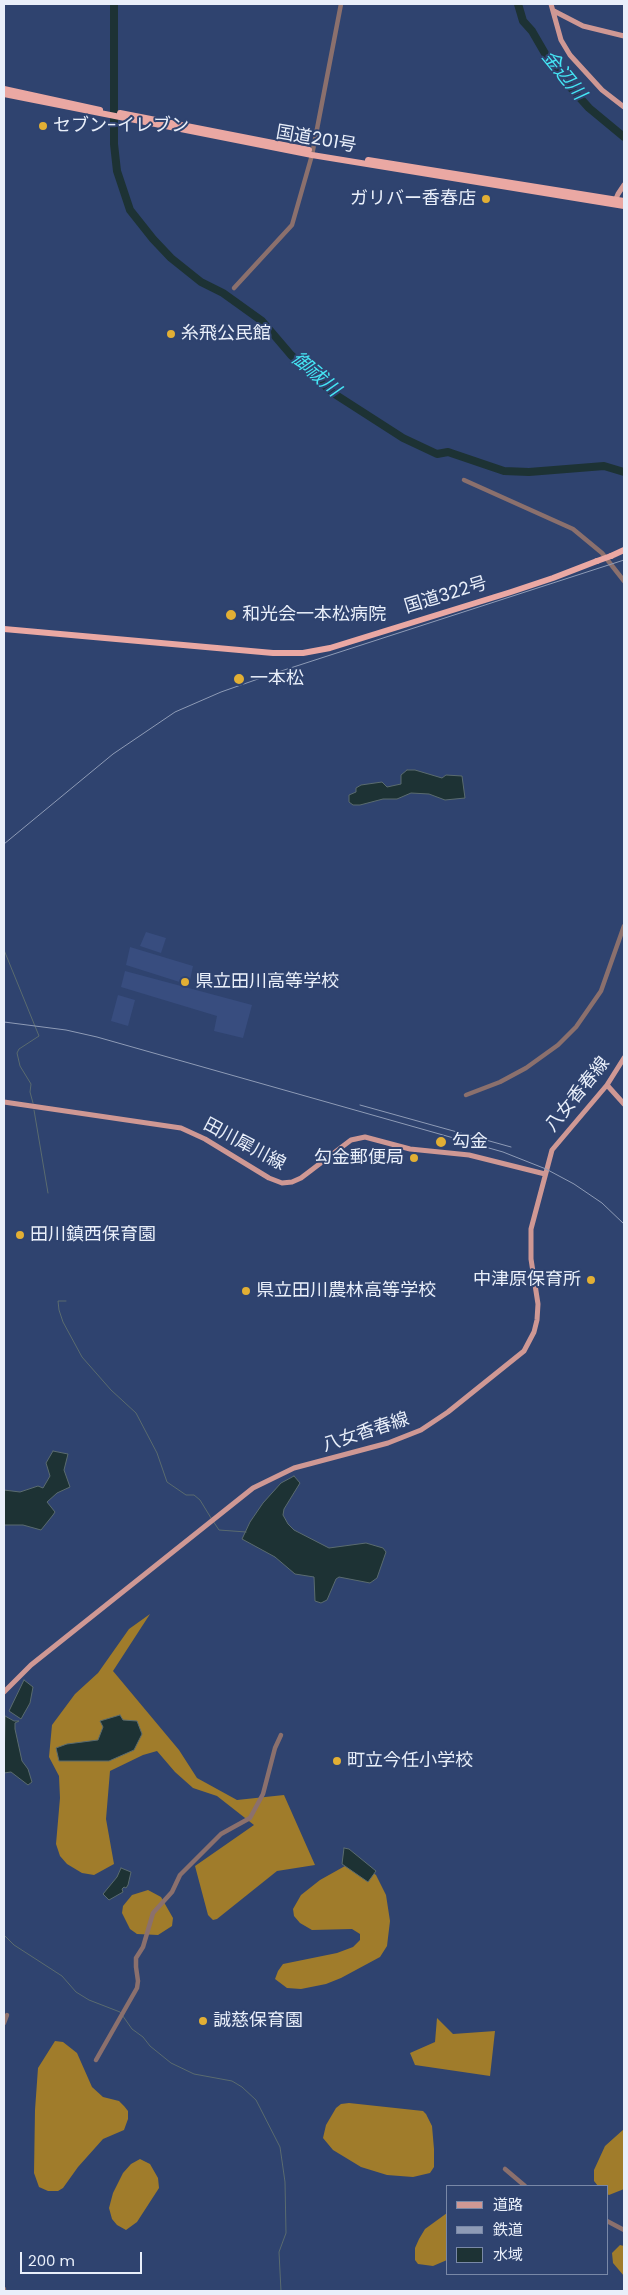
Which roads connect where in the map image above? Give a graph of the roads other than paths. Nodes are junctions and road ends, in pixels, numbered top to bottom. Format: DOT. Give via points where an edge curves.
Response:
graph roads {
  1 [pos="341,4"];
  2 [pos="551,4"];
  3 [pos="554,10"];
  4 [pos="624,36"];
  5 [pos="4,89"];
  6 [pos="4,94"];
  7 [pos="624,107"];
  8 [pos="103,112"];
  9 [pos="312,153"];
  10 [pos="624,186"];
  11 [pos="624,200"];
  12 [pos="615,202"];
  13 [pos="624,206"];
  14 [pos="234,288"];
  15 [pos="464,480"];
  16 [pos="624,550"];
  17 [pos="624,581"];
  18 [pos="4,629"];
  19 [pos="624,926"];
  20 [pos="624,1058"];
  21 [pos="607,1085"];
  22 [pos="466,1095"];
  23 [pos="4,1102"];
  24 [pos="624,1104"];
  25 [pos="544,1174"];
  26 [pos="4,1692"];
  27 [pos="281,1735"];
  28 [pos="7,2015"];
  29 [pos="4,2023"];
  30 [pos="96,2060"];
  31 [pos="505,2170"];
  32 [pos="524,2185"];
  33 [pos="608,2221"];
  34 [pos="624,2230"];
  1 -- 9 [label="street"];
  2 -- 3 [label="main road"];
  3 -- 4 [label="main road" via="591,28"];
  3 -- 7 [label="main road" via="561,40 570,55 602,90"];
  5 -- 8 [label="highway, 国道201号"];
  6 -- 8 [label="highway, 国道201号"];
  8 -- 9 [label="highway, 国道201号"];
  9 -- 12 [label="highway, 国道201号"];
  9 -- 14 [label="street" via="292,225"];
  10 -- 12 [label="main road"];
  11 -- 12 [label="highway, 国道201号"];
  12 -- 13 [label="highway, 国道201号"];
  15 -- 17 [label="street" via="573,529 602,553"];
  16 -- 18 [label="highway, 国道322号, bridge" via="497,596 330,648 303,653"];
  19 -- 22 [label="street" via="601,991 576,1027 532,1064 500,1082"];
  20 -- 21 [label="main road, 八女香春線"];
  21 -- 24 [label="main road"];
  21 -- 25 [label="main road, 八女香春線" via="555,1145"];
  23 -- 25 [label="main road, 田川犀川線" via="181,1128 282,1183 301,1178 355,1138 365,1137 410,1149 469,1155"];
  25 -- 26 [label="main road, 八女香春線" via="531,1243 537,1320 524,1350 421,1430 388,1444 281,1473 254,1488 31,1665"];
  27 -- 30 [label="street" via="263,1794 250,1818 221,1834 180,1875 172,1892 153,1913 143,1947 136,1958 137,1988"];
  28 -- 29 [label="street"];
  31 -- 32 [label="street"];
  33 -- 34 [label="street"];
}
